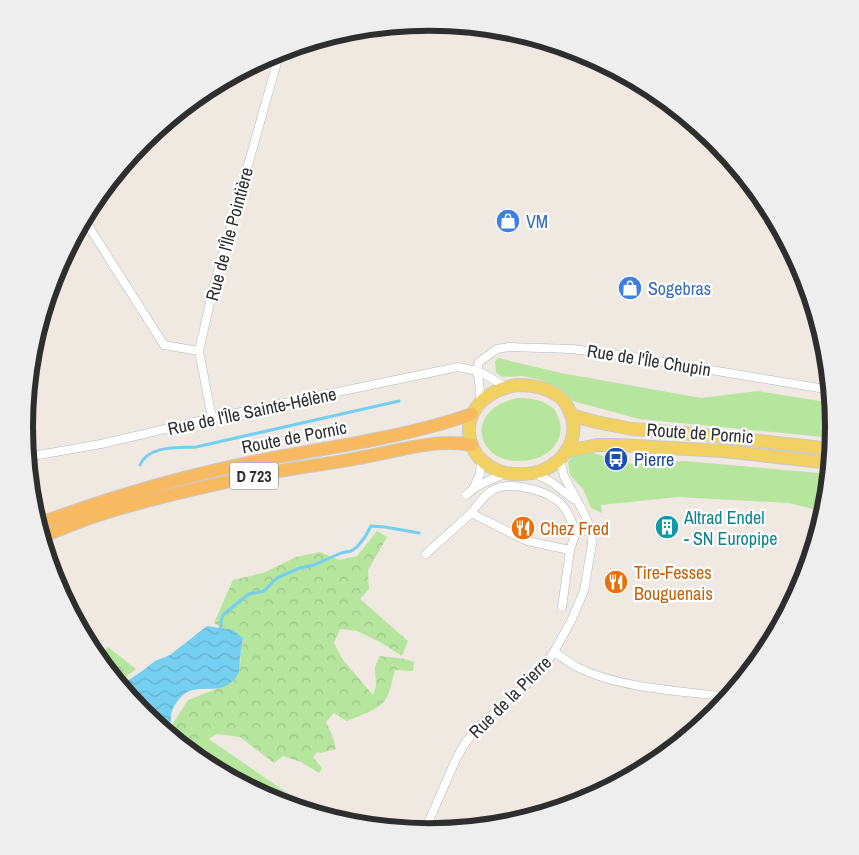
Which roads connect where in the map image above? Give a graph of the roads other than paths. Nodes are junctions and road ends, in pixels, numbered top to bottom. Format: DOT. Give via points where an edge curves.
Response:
graph roads {
  1 [pos="277,61"];
  2 [pos="88,226"];
  3 [pos="199,351"];
  4 [pos="477,371"];
  5 [pos="506,387"];
  6 [pos="823,389"];
  7 [pos="480,402"];
  8 [pos="472,414"];
  9 [pos="571,415"];
  10 [pos="212,418"];
  11 [pos="472,445"];
  12 [pos="825,448"];
  13 [pos="564,455"];
  14 [pos="34,456"];
  15 [pos="481,460"];
  16 [pos="824,462"];
  17 [pos="507,473"];
  18 [pos="534,473"];
  19 [pos="474,488"];
  20 [pos="466,495"];
  21 [pos="579,505"];
  22 [pos="471,513"];
  23 [pos="45,522"];
  24 [pos="591,530"];
  25 [pos="576,532"];
  26 [pos="48,535"];
  27 [pos="570,550"];
  28 [pos="426,554"];
  29 [pos="562,607"];
  30 [pos="554,652"];
  31 [pos="721,696"];
  32 [pos="428,822"];
  33 [pos="431,824"];
  1 -- 3 [label="street, Rue de l'Île Pointière" via="214,285"];
  2 -- 3 [label="street" via="164,345"];
  3 -- 10 [label="street, Rue de l'Île Pointière"];
  4 -- 5 [label="street"];
  4 -- 6 [label="street, Rue de l'Île Chupin" via="479,362 497,349 572,349"];
  4 -- 7 [label="street"];
  4 -- 10 [label="street, Rue de l'Île Sainte-Hélène" via="458,367"];
  5 -- 7 [label="main road"];
  5 -- 9 [label="main road" via="536,386 552,392 563,400"];
  7 -- 8 [label="main road"];
  8 -- 11 [label="main road" via="469,433"];
  8 -- 23 [label="highway, Route de Pornic / D 723" via="384,438 204,473 146,488"];
  9 -- 12 [label="main road, Route de Pornic" via="632,429"];
  9 -- 13 [label="main road" via="573,438"];
  10 -- 14 [label="street, Rue de l'Île Sainte-Hélène"];
  11 -- 15 [label="main road"];
  11 -- 26 [label="highway, Route de Pornic / D 723" via="416,446 198,488 94,517"];
  13 -- 16 [label="main road, Route de Pornic" via="584,446 617,445 723,450"];
  13 -- 18 [label="main road" via="548,468"];
  13 -- 21 [label="street, Rue de la Pierre" via="564,476"];
  15 -- 17 [label="main road"];
  15 -- 19 [label="street"];
  17 -- 18 [label="main road"];
  17 -- 19 [label="street"];
  18 -- 21 [label="street, Rue de la Pierre" via="561,489"];
  19 -- 20 [label="street"];
  21 -- 24 [label="street, Rue de la Pierre"];
  22 -- 25 [label="street" via="496,488 510,486 534,490 563,505"];
  22 -- 27 [label="street" via="527,541"];
  22 -- 28 [label="street"];
  24 -- 25 [label="street"];
  24 -- 30 [label="street, Rue de la Pierre" via="584,591"];
  25 -- 27 [label="street"];
  27 -- 29 [label="street"];
  30 -- 31 [label="street" via="578,667 614,680"];
  30 -- 32 [label="street, Rue de la Pierre" via="523,688 483,722 466,742 456,757"];
  32 -- 33 [label="street"];
}
